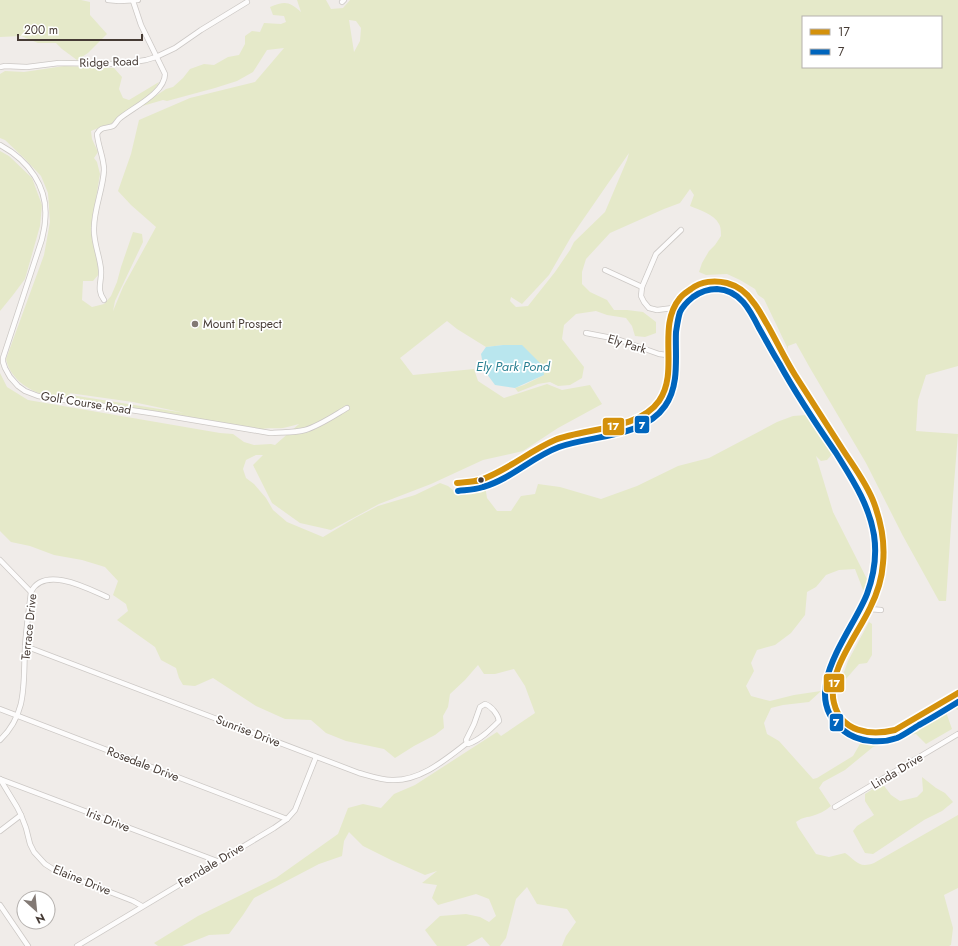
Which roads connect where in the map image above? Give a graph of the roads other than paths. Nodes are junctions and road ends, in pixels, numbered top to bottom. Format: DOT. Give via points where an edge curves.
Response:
graph roads {
  1 [pos="108,0"];
  2 [pos="136,0"];
  3 [pos="247,2"];
  4 [pos="156,57"];
  5 [pos="0,67"];
  6 [pos="0,145"];
  7 [pos="681,230"];
  8 [pos="605,270"];
  9 [pos="642,287"];
  10 [pos="104,300"];
  11 [pos="673,308"];
  12 [pos="586,333"];
  13 [pos="667,355"];
  14 [pos="347,408"];
  15 [pos="457,483"];
  16 [pos="0,560"];
  17 [pos="31,592"];
  18 [pos="107,597"];
  19 [pos="870,608"];
  20 [pos="881,610"];
  21 [pos="25,646"];
  22 [pos="958,693"];
  23 [pos="0,709"];
  24 [pos="18,716"];
  25 [pos="958,734"];
  26 [pos="0,740"];
  27 [pos="467,743"];
  28 [pos="316,757"];
  29 [pos="0,779"];
  30 [pos="835,807"];
  31 [pos="21,814"];
  32 [pos="287,819"];
  33 [pos="0,831"];
  34 [pos="217,861"];
  35 [pos="0,905"];
  36 [pos="142,906"];
  37 [pos="28,946"];
  38 [pos="76,946"];
  1 -- 2 [label="street, Ridge Road"];
  2 -- 4 [label="street, Ridge Road" via="141,24"];
  3 -- 4 [label="street" via="175,48"];
  4 -- 5 [label="street, Ridge Road" via="115,64 59,63"];
  4 -- 10 [label="street" via="164,74 163,83 150,97 114,125 102,128 97,134 104,170 95,214 94,237 100,261 99,291"];
  6 -- 14 [label="street, Golf Course Road" via="30,168 41,189 46,208 40,245 3,358 5,368 18,386 44,398 270,432 306,430"];
  7 -- 9 [label="street" via="656,254"];
  8 -- 9 [label="street"];
  9 -- 11 [label="street" via="641,296 649,308"];
  11 -- 13 [label="street"];
  11 -- 19 [label="street" via="690,288 714,281 735,285 756,305 793,371 856,469 874,504 880,523 884,553 881,577"];
  12 -- 13 [label="street, Ely Park" via="617,339"];
  13 -- 15 [label="street" via="665,386 658,402 646,413 636,419 553,440 481,480"];
  16 -- 17 [label="street"];
  17 -- 18 [label="street, Terrace Drive" via="43,581 60,580 78,584"];
  17 -- 21 [label="street, Terrace Drive"];
  19 -- 20 [label="street"];
  19 -- 22 [label="street" via="838,668 834,683 834,703 847,724 866,733 885,733 895,730"];
  21 -- 24 [label="street, Terrace Drive" via="24,686"];
  21 -- 28 [label="street, Sunrise Drive"];
  23 -- 24 [label="street, Rosedale Drive"];
  24 -- 26 [label="street, Terrace Drive" via="11,729"];
  24 -- 32 [label="street, Rosedale Drive"];
  25 -- 30 [label="street, Linda Drive"];
  27 -- 27 [label="street, Sunrise Drive" via="476,740 499,721 488,704 480,707"];
  27 -- 28 [label="street, Sunrise Drive" via="414,777 393,780 359,773"];
  28 -- 32 [label="street, Ferndale Drive" via="295,810"];
  29 -- 31 [label="street, Elaine Drive"];
  29 -- 34 [label="street, Iris Drive"];
  31 -- 33 [label="street"];
  31 -- 36 [label="street, Elaine Drive" via="30,844 44,864"];
  32 -- 34 [label="street, Ferndale Drive"];
  34 -- 36 [label="street, Ferndale Drive"];
  35 -- 37 [label="street"];
  36 -- 38 [label="street, Ferndale Drive"];
}
